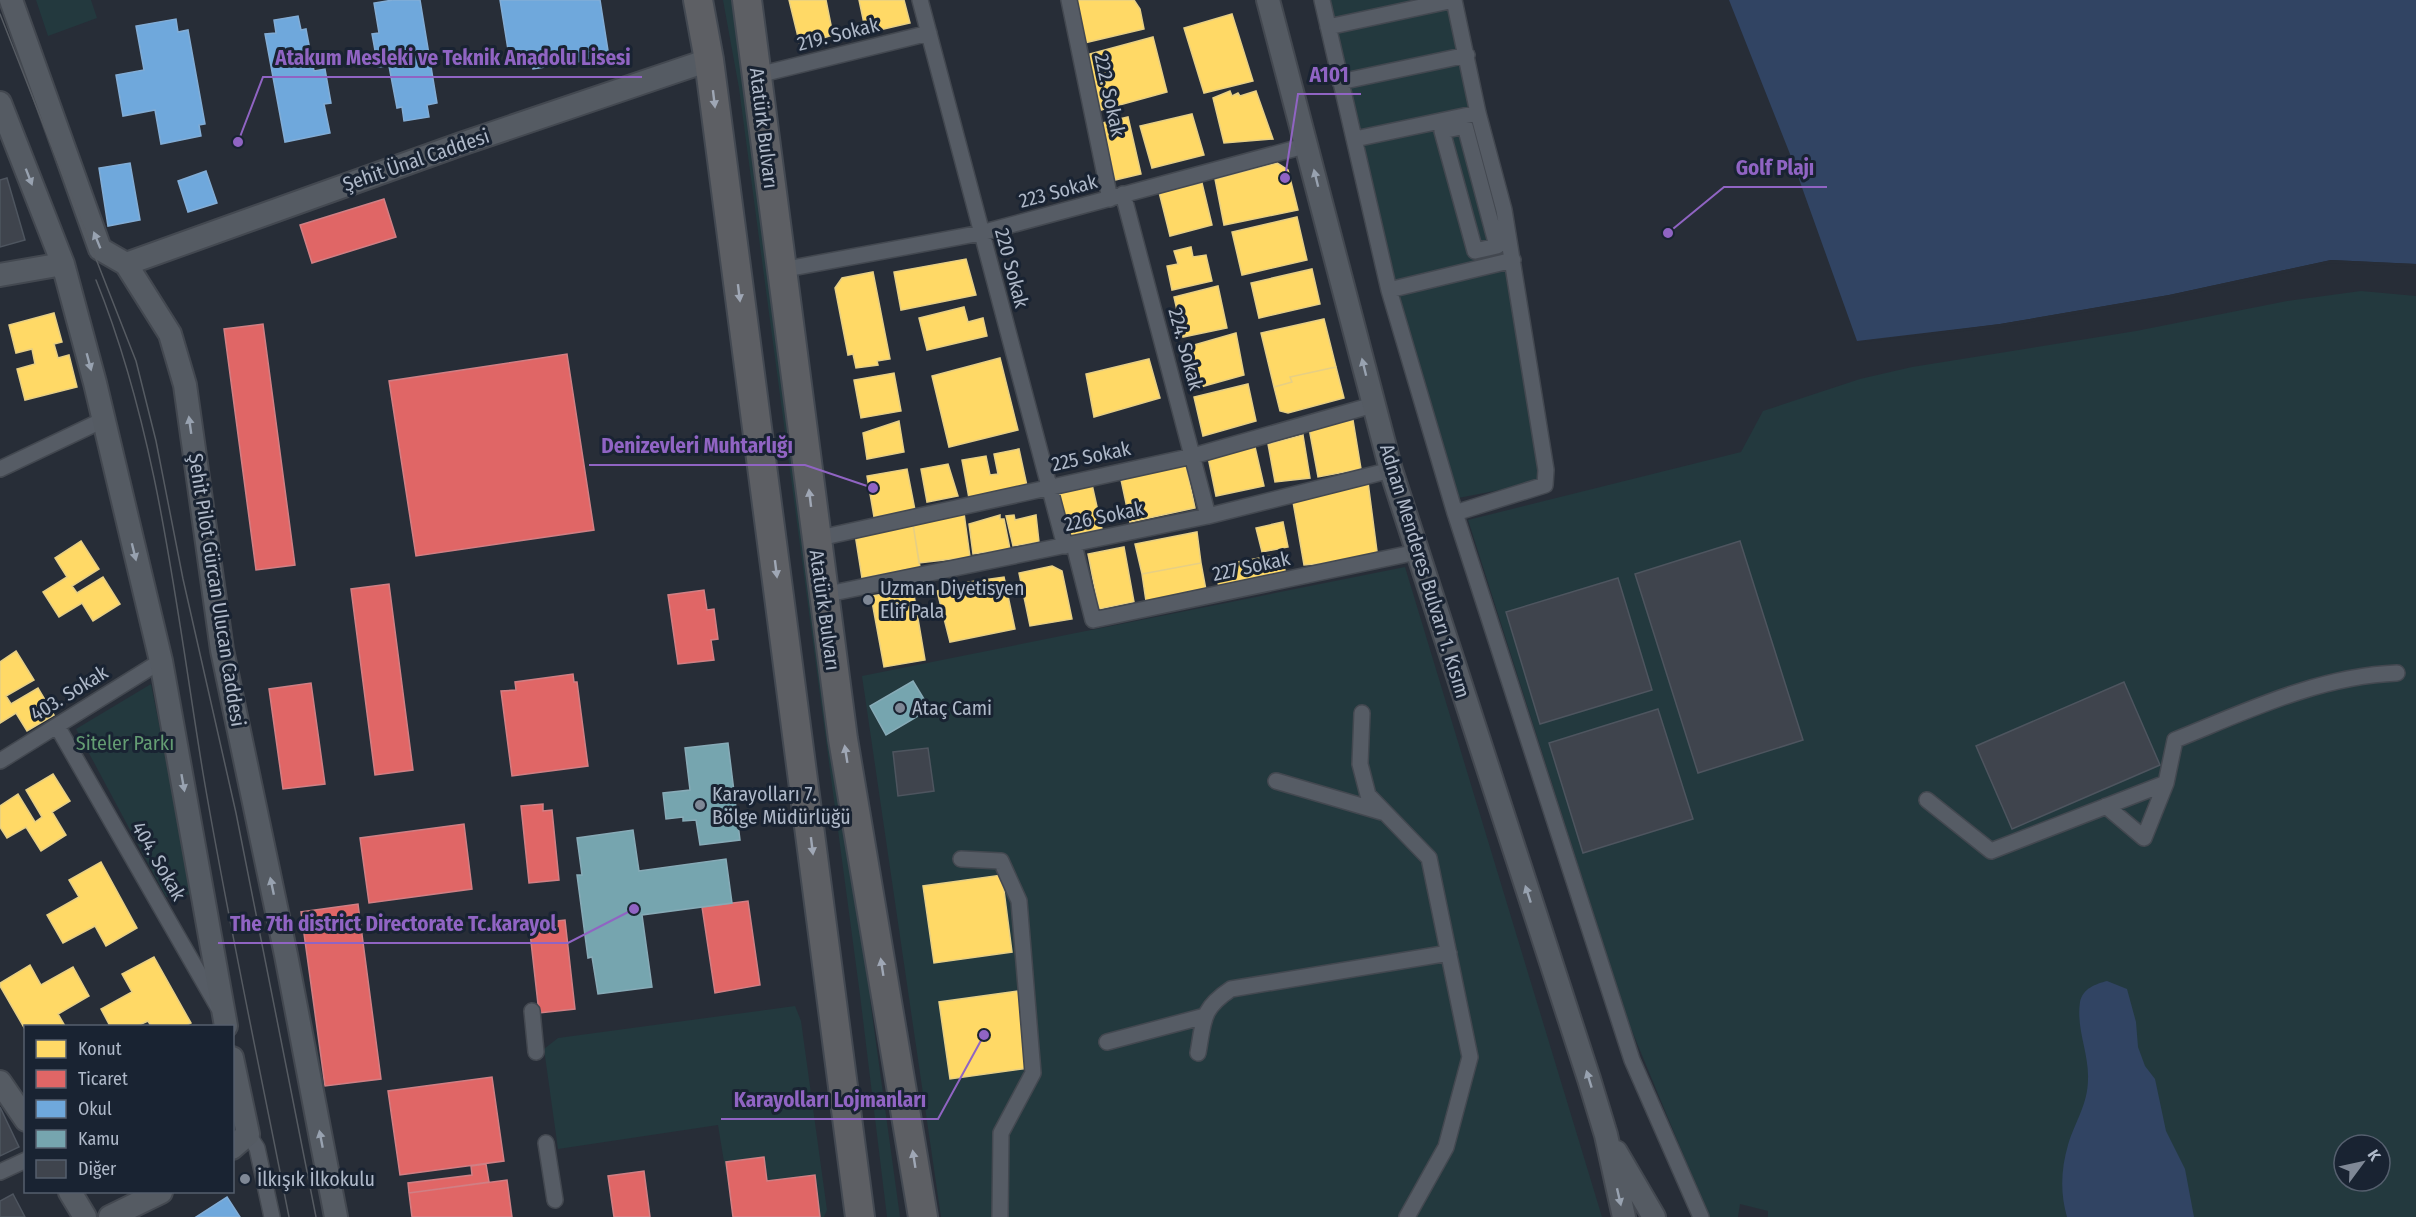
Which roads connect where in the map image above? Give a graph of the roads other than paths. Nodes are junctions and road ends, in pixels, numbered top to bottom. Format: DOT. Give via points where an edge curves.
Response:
graph roads {
  1 [pos="11,0"];
  2 [pos="698,0"];
  3 [pos="747,0"];
  4 [pos="920,0"];
  5 [pos="1069,0"];
  6 [pos="1268,0"];
  7 [pos="1322,0"];
  8 [pos="1454,0"];
  9 [pos="1328,27"];
  10 [pos="929,33"];
  11 [pos="1467,55"];
  12 [pos="709,60"];
  13 [pos="758,75"];
  14 [pos="1340,82"];
  15 [pos="0,103"];
  16 [pos="1478,113"];
  17 [pos="1452,124"];
  18 [pos="7,139"];
  19 [pos="1355,139"];
  20 [pos="1308,145"];
  21 [pos="1116,196"];
  22 [pos="981,233"];
  23 [pos="1480,250"];
  24 [pos="1513,260"];
  25 [pos="63,264"];
  26 [pos="126,264"];
  27 [pos="1483,266"];
  28 [pos="781,270"];
  29 [pos="0,275"];
  30 [pos="1389,290"];
  31 [pos="1373,405"];
  32 [pos="103,420"];
  33 [pos="1193,456"];
  34 [pos="0,469"];
  35 [pos="1391,470"];
  36 [pos="1049,486"];
  37 [pos="1455,513"];
  38 [pos="1208,516"];
  39 [pos="815,539"];
  40 [pos="1069,545"];
  41 [pos="1417,552"];
  42 [pos="823,595"];
  43 [pos="1093,620"];
  44 [pos="161,661"];
  45 [pos="2397,673"];
  46 [pos="1362,712"];
  47 [pos="57,726"];
  48 [pos="0,761"];
  49 [pos="1276,781"];
  50 [pos="2166,783"];
  51 [pos="1927,800"];
  52 [pos="2106,806"];
  53 [pos="1382,812"];
  54 [pos="961,860"];
  55 [pos="1449,953"];
  56 [pos="532,1011"];
  57 [pos="1204,1016"];
  58 [pos="225,1022"];
  59 [pos="1107,1042"];
  60 [pos="536,1052"];
  61 [pos="1198,1053"];
  62 [pos="234,1079"];
  63 [pos="0,1082"];
  64 [pos="24,1117"];
  65 [pos="1605,1135"];
  66 [pos="240,1141"];
  67 [pos="546,1143"];
  68 [pos="24,1161"];
  69 [pos="0,1172"];
  70 [pos="71,1193"];
  71 [pos="157,1193"];
  72 [pos="555,1200"];
  73 [pos="85,1217"];
  74 [pos="110,1217"];
  75 [pos="272,1217"];
  76 [pos="336,1217"];
  77 [pos="860,1217"];
  78 [pos="923,1217"];
  79 [pos="1000,1217"];
  80 [pos="1407,1217"];
  81 [pos="1624,1217"];
  82 [pos="1654,1217"];
  83 [pos="1701,1217"];
  26 -- 1 [label="street, Şehit Pilot Gürcan Ulucan Caddesi, one-way" via="99,249"];
  2 -- 12 [label="highway"];
  3 -- 13 [label="highway, Atatürk Bulvarı"];
  4 -- 10 [label="street, 220 Sokak"];
  5 -- 21 [label="street, 222. Sokak"];
  6 -- 20 [label="street, Adnan Menderes Bulvarı 1. Kısım"];
  7 -- 9 [label="street"];
  8 -- 9 [label="street"];
  8 -- 11 [label="street"];
  9 -- 14 [label="street"];
  10 -- 13 [label="street, 219. Sokak"];
  10 -- 22 [label="street, 220 Sokak"];
  11 -- 14 [label="street"];
  11 -- 16 [label="street"];
  12 -- 26 [label="street, Şehit Ünal Caddesi"];
  12 -- 77 [label="highway, one-way"];
  13 -- 28 [label="highway, Atatürk Bulvarı"];
  14 -- 19 [label="street"];
  15 -- 18 [label="street"];
  16 -- 17 [label="street"];
  16 -- 24 [label="street"];
  17 -- 19 [label="street"];
  17 -- 23 [label="street" via="1442,131 1475,251"];
  17 -- 23 [label="street" via="1465,126 1497,246"];
  18 -- 25 [label="street, one-way"];
  19 -- 30 [label="street"];
  20 -- 21 [label="street, 223 Sokak"];
  31 -- 20 [label="street, Adnan Menderes Bulvarı 1. Kısım, one-way"];
  21 -- 22 [label="street, 223 Sokak"];
  21 -- 33 [label="street, 224. Sokak"];
  22 -- 28 [label="street, 223 Sokak"];
  22 -- 36 [label="street, 220 Sokak"];
  23 -- 27 [label="street"];
  24 -- 27 [label="street"];
  24 -- 37 [label="street" via="1546,470 1545,485"];
  25 -- 29 [label="street"];
  25 -- 32 [label="street, one-way"];
  76 -- 26 [label="street, Şehit Pilot Gürcan Ulucan Caddesi, one-way" via="222,650 185,385 170,334"];
  27 -- 30 [label="street"];
  39 -- 28 [label="highway, Atatürk Bulvarı, one-way"];
  30 -- 37 [label="street"];
  31 -- 33 [label="street, 225 Sokak"];
  31 -- 35 [label="street, Adnan Menderes Bulvarı 1. Kısım"];
  32 -- 34 [label="street"];
  32 -- 44 [label="street, one-way"];
  33 -- 36 [label="street, 225 Sokak"];
  33 -- 38 [label="street, 224. Sokak"];
  35 -- 38 [label="street, 226 Sokak"];
  35 -- 41 [label="street, Adnan Menderes Bulvarı 1. Kısım"];
  36 -- 39 [label="street, 225 Sokak"];
  36 -- 40 [label="street, 220 Sokak"];
  37 -- 83 [label="street" via="1632,1060"];
  38 -- 40 [label="street, 226 Sokak"];
  39 -- 42 [label="highway, Atatürk Bulvarı"];
  40 -- 42 [label="street, 226 Sokak"];
  40 -- 43 [label="street, 220 Sokak"];
  41 -- 43 [label="street, 227 Sokak"];
  65 -- 41 [label="street, Adnan Menderes Bulvarı 1. Kısım, one-way"];
  78 -- 42 [label="highway, Atatürk Bulvarı, one-way" via="843,739"];
  44 -- 47 [label="street, 403. Sokak"];
  44 -- 58 [label="street, one-way"];
  45 -- 50 [label="street" via="2364,674 2291,693 2175,740"];
  46 -- 53 [label="street" via="1360,764 1368,795"];
  47 -- 48 [label="street, 403. Sokak"];
  47 -- 58 [label="street, 404. Sokak"];
  49 -- 53 [label="street"];
  50 -- 52 [label="street"];
  50 -- 52 [label="street" via="2144,838"];
  51 -- 52 [label="street" via="1991,851"];
  53 -- 55 [label="street" via="1429,858"];
  54 -- 79 [label="street" via="1001,861 1019,901 1032,1073 1001,1134"];
  55 -- 57 [label="street" via="1231,989 1212,1001"];
  55 -- 80 [label="street" via="1470,1058 1446,1147"];
  56 -- 60 [label="street"];
  57 -- 59 [label="street"];
  57 -- 61 [label="street"];
  62 -- 66 [label="street"];
  63 -- 64 [label="street"];
  65 -- 81 [label="street, Adnan Menderes Bulvarı 1. Kısım, one-way"];
  65 -- 82 [label="street, Adnan Menderes Bulvarı 1. Kısım"];
  66 -- 75 [label="street" via="257,1148"];
  67 -- 72 [label="street"];
  68 -- 69 [label="street"];
  70 -- 73 [label="street"];
  71 -- 74 [label="street"];
}
